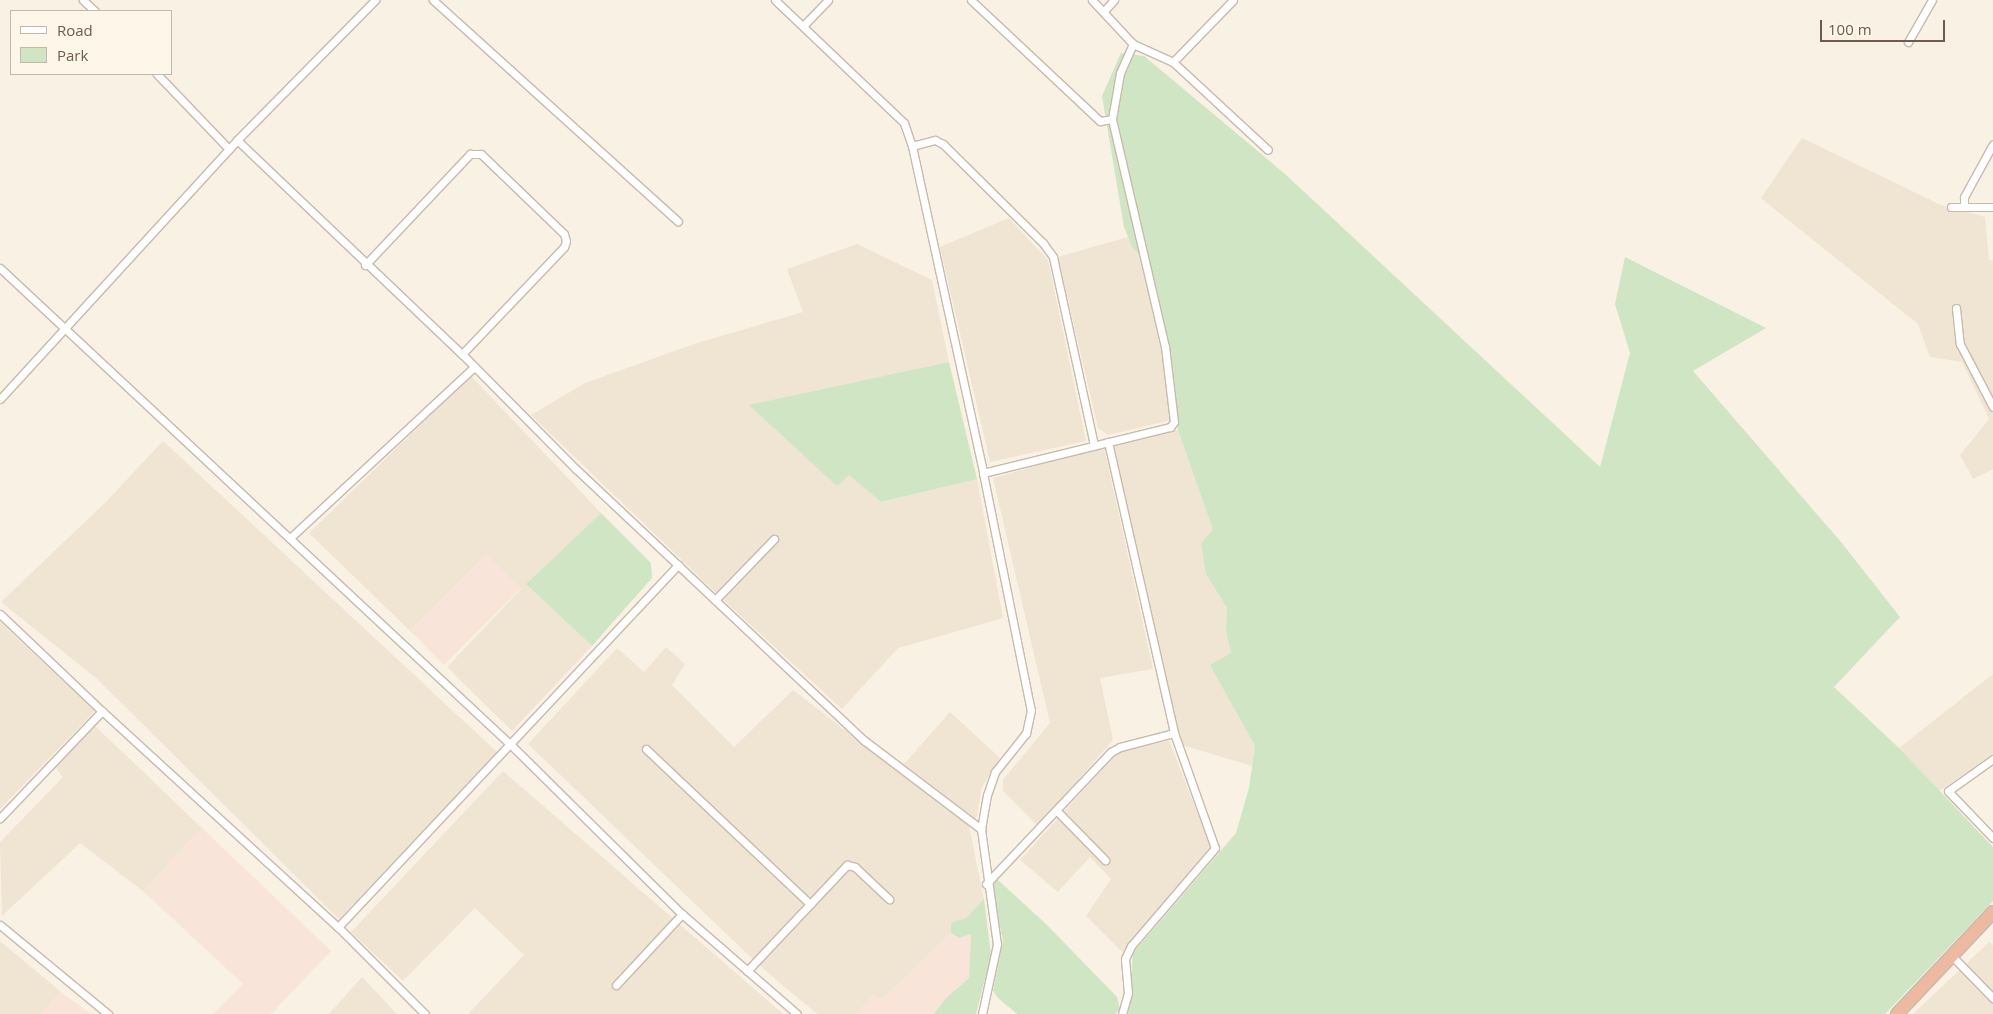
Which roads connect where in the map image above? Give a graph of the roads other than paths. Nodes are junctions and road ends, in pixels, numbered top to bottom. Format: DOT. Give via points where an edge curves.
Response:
graph roads {
  1 [pos="83,0"];
  2 [pos="375,0"];
  3 [pos="433,0"];
  4 [pos="775,0"];
  5 [pos="828,0"];
  6 [pos="971,0"];
  7 [pos="1092,0"];
  8 [pos="1114,0"];
  9 [pos="1233,0"];
  10 [pos="1932,0"];
  11 [pos="94,10"];
  12 [pos="1104,11"];
  13 [pos="803,26"];
  14 [pos="1908,42"];
  15 [pos="1133,44"];
  16 [pos="1174,62"];
  17 [pos="158,75"];
  18 [pos="1112,119"];
  19 [pos="237,140"];
  20 [pos="1993,144"];
  21 [pos="912,146"];
  22 [pos="230,149"];
  23 [pos="1268,150"];
  24 [pos="1964,206"];
  25 [pos="1951,207"];
  26 [pos="1993,207"];
  27 [pos="678,221"];
  28 [pos="365,265"];
  29 [pos="0,268"];
  30 [pos="1956,308"];
  31 [pos="64,328"];
  32 [pos="462,354"];
  33 [pos="473,368"];
  34 [pos="0,399"];
  35 [pos="1993,407"];
  36 [pos="1108,442"];
  37 [pos="1094,445"];
  38 [pos="983,472"];
  39 [pos="290,538"];
  40 [pos="774,539"];
  41 [pos="678,565"];
  42 [pos="716,600"];
  43 [pos="0,614"];
  44 [pos="102,711"];
  45 [pos="1174,733"];
  46 [pos="511,745"];
  47 [pos="646,750"];
  48 [pos="1993,759"];
  49 [pos="1057,811"];
  50 [pos="0,818"];
  51 [pos="981,829"];
  52 [pos="1993,838"];
  53 [pos="1105,860"];
  54 [pos="986,884"];
  55 [pos="889,899"];
  56 [pos="810,904"];
  57 [pos="1993,912"];
  58 [pos="682,914"];
  59 [pos="0,924"];
  60 [pos="338,927"];
  61 [pos="1952,956"];
  62 [pos="747,971"];
  63 [pos="616,984"];
  64 [pos="1993,998"];
  65 [pos="108,1014"];
  66 [pos="424,1014"];
  67 [pos="797,1014"];
  68 [pos="982,1014"];
  69 [pos="1122,1014"];
  70 [pos="1897,1014"];
  1 -- 11 [label="street"];
  2 -- 19 [label="street"];
  3 -- 27 [label="street"];
  4 -- 13 [label="street"];
  5 -- 13 [label="street"];
  6 -- 18 [label="street" via="1100,121"];
  7 -- 12 [label="street"];
  8 -- 12 [label="street"];
  9 -- 16 [label="street"];
  10 -- 14 [label="street"];
  12 -- 15 [label="street"];
  13 -- 21 [label="street" via="900,117"];
  15 -- 16 [label="street"];
  15 -- 18 [label="street" via="1120,74"];
  16 -- 23 [label="street"];
  17 -- 22 [label="street"];
  18 -- 36 [label="street" via="1165,347 1174,422 1170,427"];
  19 -- 22 [label="street"];
  19 -- 28 [label="street"];
  20 -- 24 [label="street" via="1964,197"];
  21 -- 37 [label="street" via="934,140 942,144 1044,243 1053,257"];
  21 -- 38 [label="street"];
  22 -- 31 [label="street"];
  24 -- 25 [label="street"];
  24 -- 26 [label="street"];
  28 -- 32 [label="street"];
  28 -- 32 [label="street" via="470,154 481,154 564,234 566,241 564,247"];
  29 -- 31 [label="street"];
  30 -- 35 [label="street" via="1960,344"];
  31 -- 34 [label="street"];
  31 -- 39 [label="street"];
  32 -- 33 [label="street"];
  33 -- 39 [label="street"];
  33 -- 41 [label="street"];
  36 -- 37 [label="street"];
  36 -- 45 [label="street"];
  37 -- 38 [label="street"];
  38 -- 51 [label="street" via="1031,721 990,783"];
  39 -- 46 [label="street"];
  40 -- 42 [label="street"];
  41 -- 42 [label="street"];
  41 -- 46 [label="street"];
  42 -- 51 [label="street" via="865,741"];
  43 -- 44 [label="street"];
  44 -- 50 [label="street"];
  44 -- 60 [label="street"];
  45 -- 49 [label="street" via="1116,749"];
  45 -- 69 [label="street" via="1215,848 1131,946 1125,958 1128,993"];
  46 -- 58 [label="street"];
  46 -- 60 [label="street"];
  47 -- 56 [label="street"];
  48 -- 52 [label="street" via="1948,791"];
  49 -- 53 [label="street"];
  49 -- 54 [label="street"];
  51 -- 54 [label="street"];
  54 -- 68 [label="street" via="997,944"];
  55 -- 56 [label="street" via="855,867 847,865"];
  56 -- 62 [label="street"];
  57 -- 61 [label="highway"];
  58 -- 62 [label="street"];
  58 -- 63 [label="street"];
  59 -- 65 [label="street"];
  60 -- 66 [label="street"];
  61 -- 64 [label="street"];
  61 -- 70 [label="highway"];
  62 -- 67 [label="street"];
}
